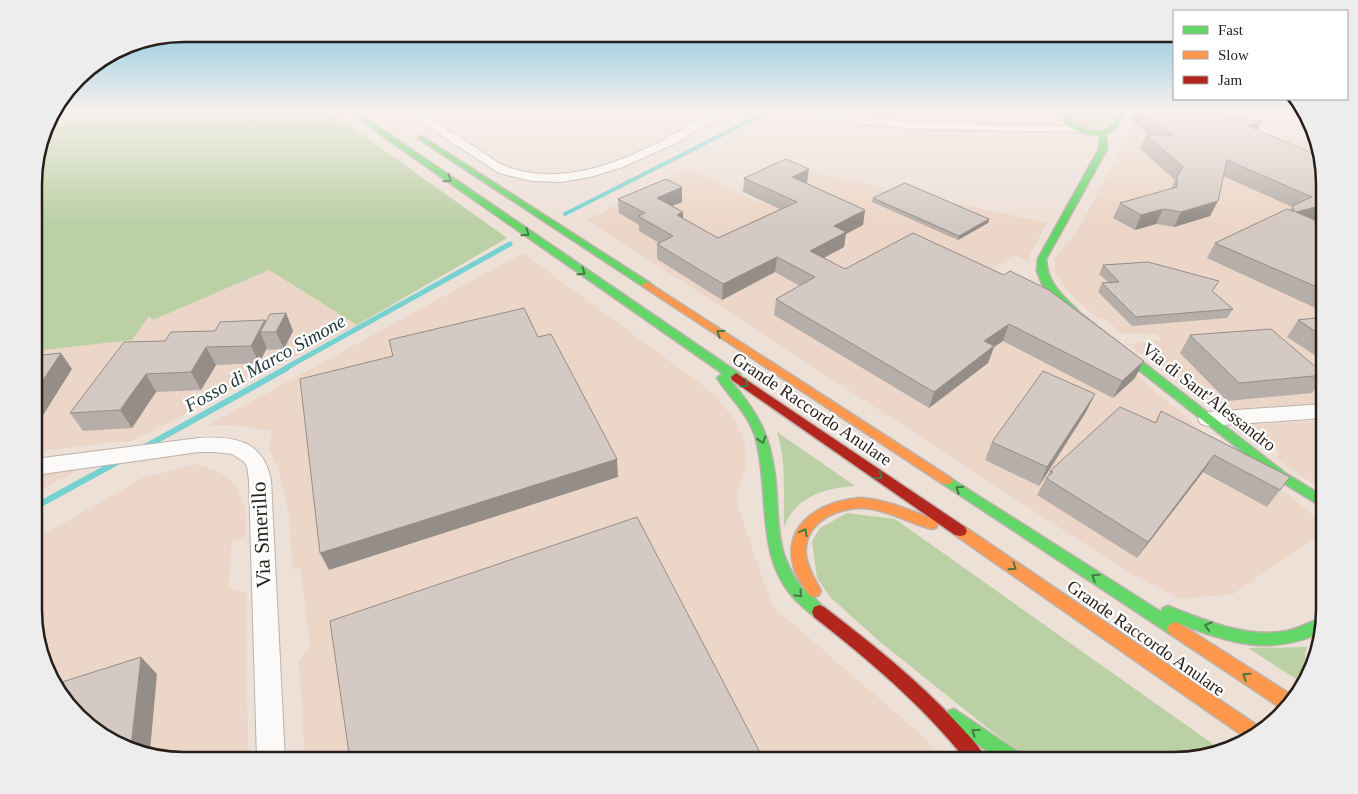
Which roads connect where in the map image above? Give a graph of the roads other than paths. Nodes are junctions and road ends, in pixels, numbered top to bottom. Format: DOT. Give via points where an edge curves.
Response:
graph roads {
  1 [pos="404,148"];
  2 [pos="436,148"];
  3 [pos="468,148"];
  4 [pos="656,148"];
  5 [pos="1103,148"];
  6 [pos="496,166"];
  7 [pos="706,356"];
  8 [pos="1315,412"];
  9 [pos="1208,419"];
  10 [pos="62,463"];
  11 [pos="42,466"];
  12 [pos="42,476"];
  13 [pos="1315,498"];
  14 [pos="972,539"];
  15 [pos="1118,592"];
  16 [pos="1314,627"];
  17 [pos="848,633"];
  18 [pos="908,684"];
  19 [pos="1283,699"];
  20 [pos="1249,730"];
  21 [pos="970,751"];
  22 [pos="1003,751"];
  23 [pos="271,752"];
  1 -- 7 [label="main road, Grande Raccordo Anulare, one-way"];
  15 -- 2 [label="main road, Grande Raccordo Anulare, one-way"];
  3 -- 6 [label="street"];
  4 -- 6 [label="street" via="603,171 565,176 539,177"];
  5 -- 9 [label="main road, Via di Sant'Alessandro" via="1042,259 1043,275 1054,293 1077,316"];
  7 -- 14 [label="main road, Grande Raccordo Anulare, one-way"];
  7 -- 17 [label="main road, one-way" via="761,435 767,462 771,535 788,580 810,605"];
  8 -- 9 [label="street"];
  9 -- 13 [label="main road, Via di Sant'Alessandro"];
  10 -- 11 [label="street, Via Smerillo"];
  10 -- 12 [label="street"];
  10 -- 23 [label="street, Via Smerillo" via="199,445 222,445 251,456 257,467 260,490"];
  17 -- 14 [label="main road, one-way" via="816,593 800,566 800,536 816,516 847,503 872,504"];
  14 -- 20 [label="main road, Grande Raccordo Anulare, one-way"];
  16 -- 15 [label="main road, one-way" via="1291,637 1261,638 1191,621"];
  19 -- 15 [label="main road, Grande Raccordo Anulare, one-way"];
  17 -- 18 [label="main road"];
  18 -- 21 [label="main road"];
  22 -- 18 [label="main road, one-way"];
}
